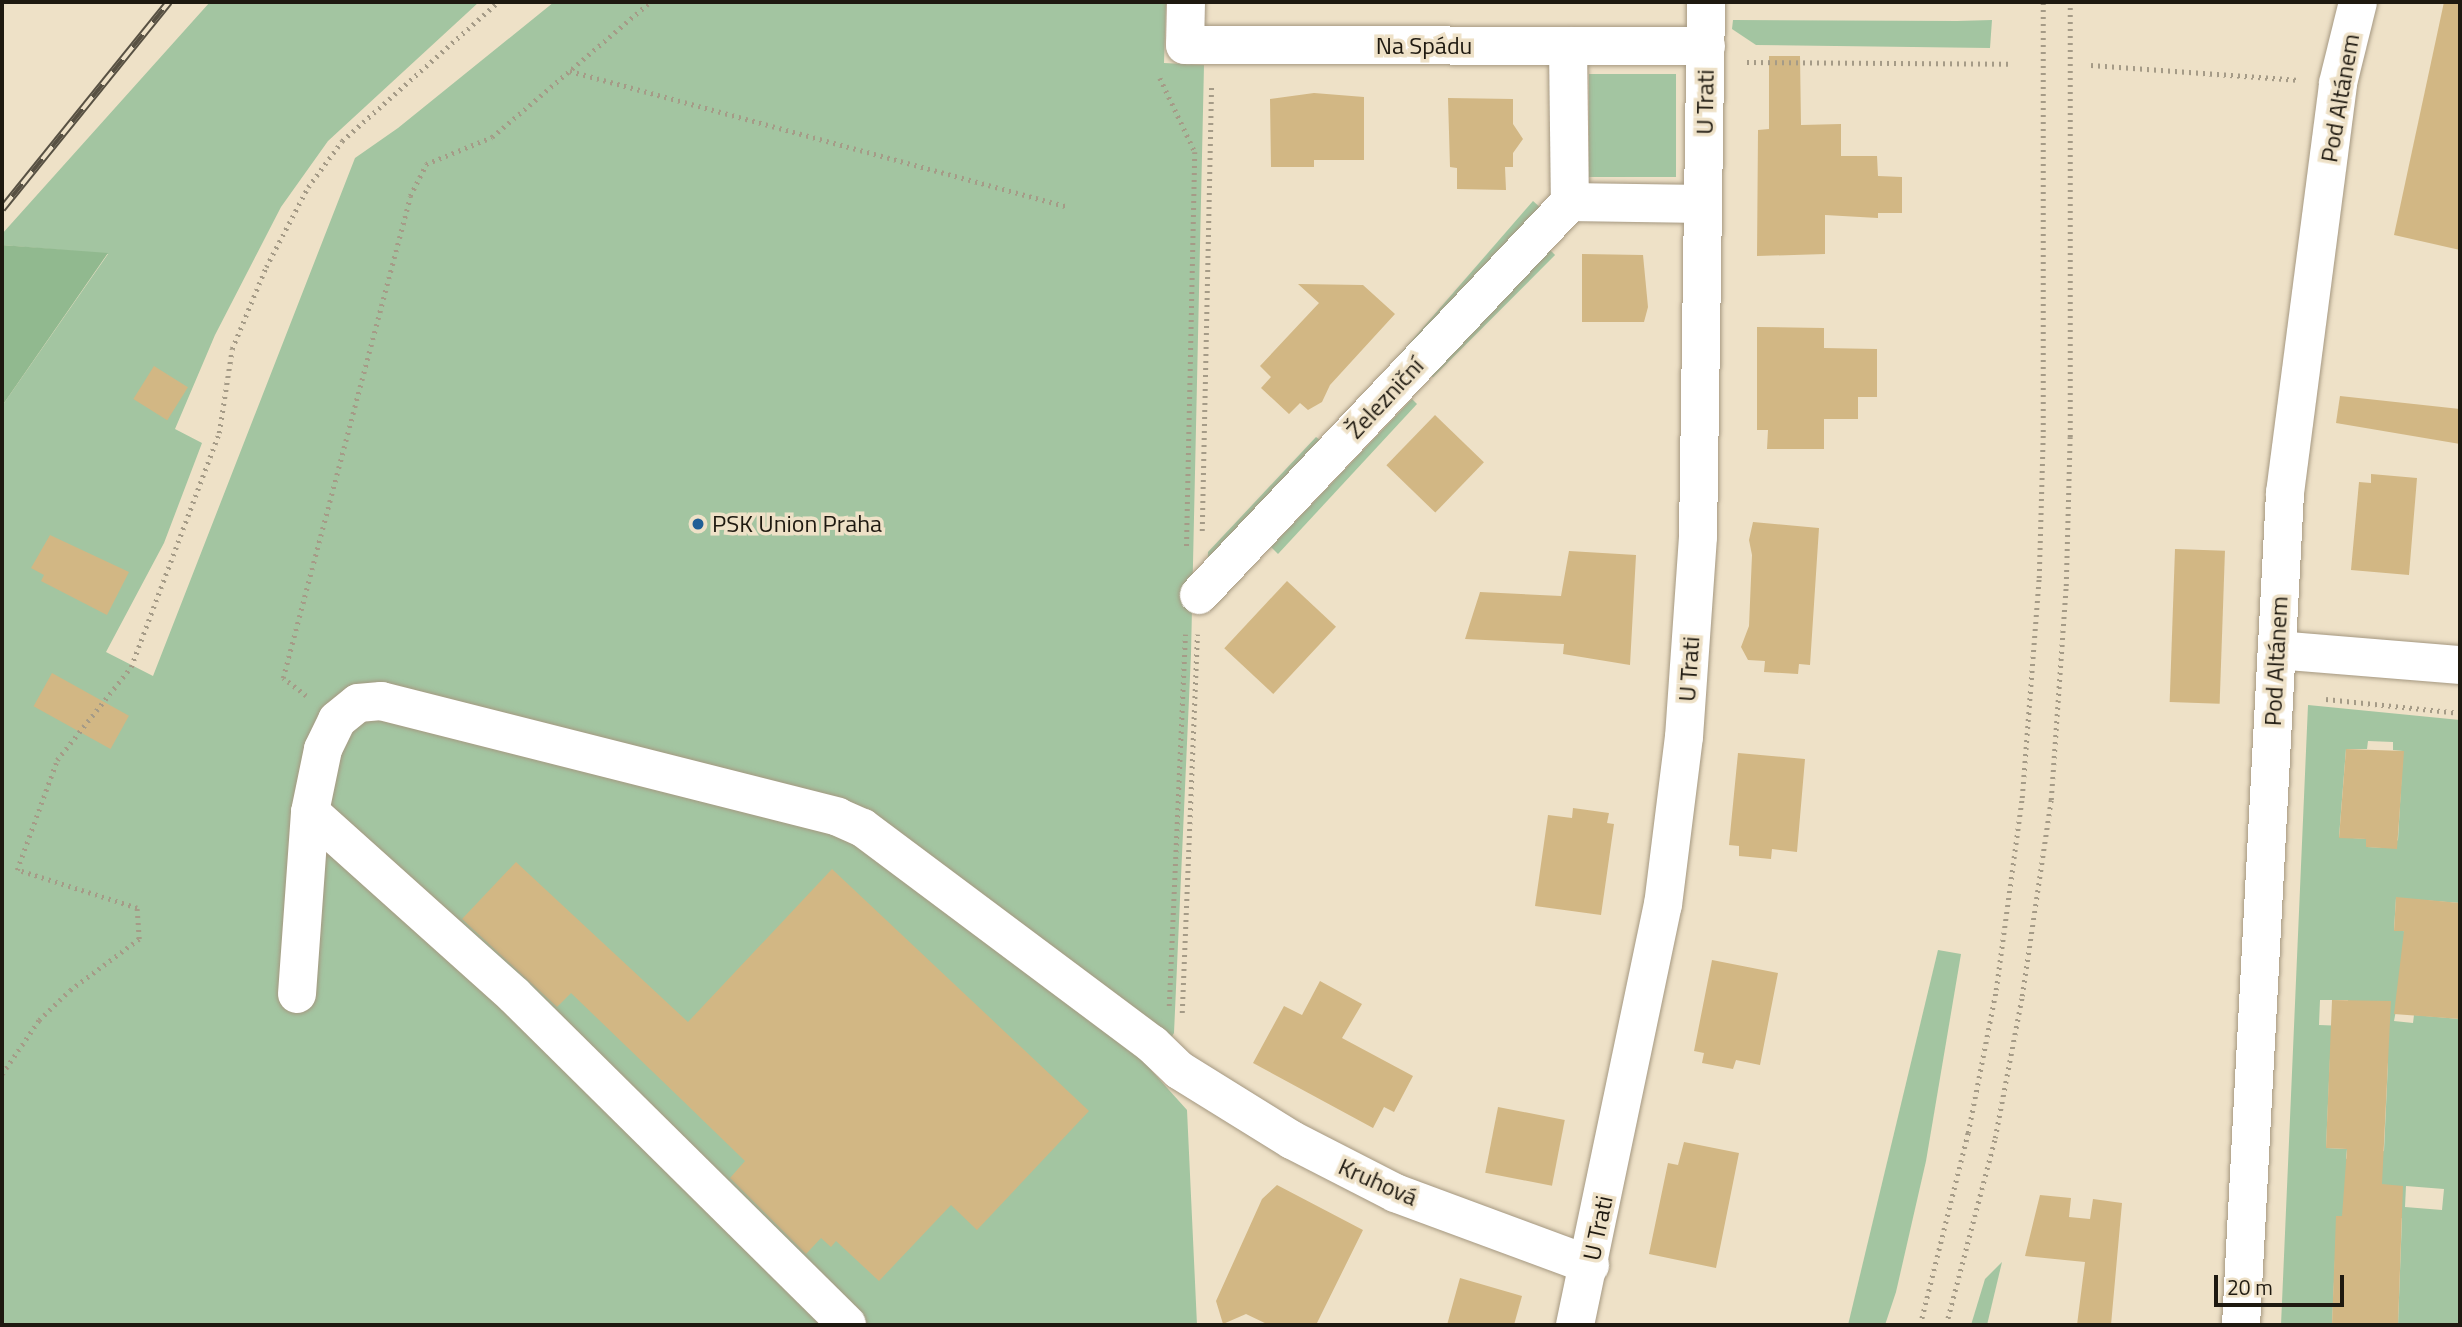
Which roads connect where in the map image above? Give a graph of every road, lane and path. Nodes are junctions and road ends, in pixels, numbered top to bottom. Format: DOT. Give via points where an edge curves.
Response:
graph roads {
  1 [pos="498,2"];
  2 [pos="650,2"];
  3 [pos="1186,2"];
  4 [pos="1706,2"];
  5 [pos="2043,2"];
  6 [pos="2070,2"];
  7 [pos="2358,2"];
  8 [pos="1568,46"];
  9 [pos="1706,46"];
  10 [pos="1154,64"];
  11 [pos="2010,64"];
  12 [pos="2091,65"];
  13 [pos="569,71"];
  14 [pos="1211,80"];
  15 [pos="2338,83"];
  16 [pos="1570,201"];
  17 [pos="1702,204"];
  18 [pos="1069,207"];
  19 [pos="1190,595"];
  20 [pos="2277,650"];
  21 [pos="2460,665"];
  22 [pos="2316,698"];
  23 [pos="2460,713"];
  24 [pos="337,720"];
  25 [pos="310,812"];
  26 [pos="297,994"];
  27 [pos="1152,1044"];
  28 [pos="1180,1070"];
  29 [pos="2,1074"];
  30 [pos="1590,1265"];
  31 [pos="847,1325"];
  32 [pos="1575,1325"];
  33 [pos="1920,1325"];
  34 [pos="1946,1325"];
  35 [pos="2241,1325"];
  1 -- 29 [label="path" via="342,141 308,187 266,267 232,349 219,433 131,667 57,760 17,870 136,908 139,939 70,990 39,1020"];
  2 -- 13 [label="path"];
  3 -- 8 [label="street, Na Spádu" via="1185,45"];
  4 -- 9 [label="street, U Trati"];
  5 -- 33 [label="path" via="2043,432 2039,578 2022,798 1996,990 1968,1133"];
  6 -- 34 [label="path" via="2070,437 2051,800 1995,1138"];
  7 -- 15 [label="street, Pod Altánem"];
  8 -- 9 [label="street, Na Spádu"];
  8 -- 16 [label="street"];
  9 -- 11 [label="path" via="1728,62"];
  9 -- 17 [label="street, U Trati"];
  10 -- 19 [label="path" via="1195,152"];
  12 -- 15 [label="path"];
  13 -- 18 [label="path"];
  13 -- 24 [label="path" via="492,137 426,164 410,196 283,678"];
  14 -- 19 [label="path"];
  15 -- 20 [label="street, Pod Altánem" via="2285,493"];
  16 -- 17 [label="street"];
  16 -- 19 [label="street, Železniční"];
  17 -- 30 [label="street, U Trati" via="1698,537 1684,737 1663,905"];
  19 -- 27 [label="path" via="1168,1022"];
  19 -- 28 [label="path"];
  20 -- 21 [label="street"];
  20 -- 35 [label="street, Pod Altánem"];
  22 -- 23 [label="path"];
  24 -- 25 [label="street" via="323,749"];
  24 -- 27 [label="street, Kruhová" via="358,703 381,701 838,817 863,828"];
  25 -- 26 [label="street"];
  25 -- 31 [label="street" via="514,996"];
  27 -- 28 [label="street, Kruhová"];
  28 -- 30 [label="street, Kruhová" via="1353,1174"];
  30 -- 32 [label="street, U Trati"];
}
